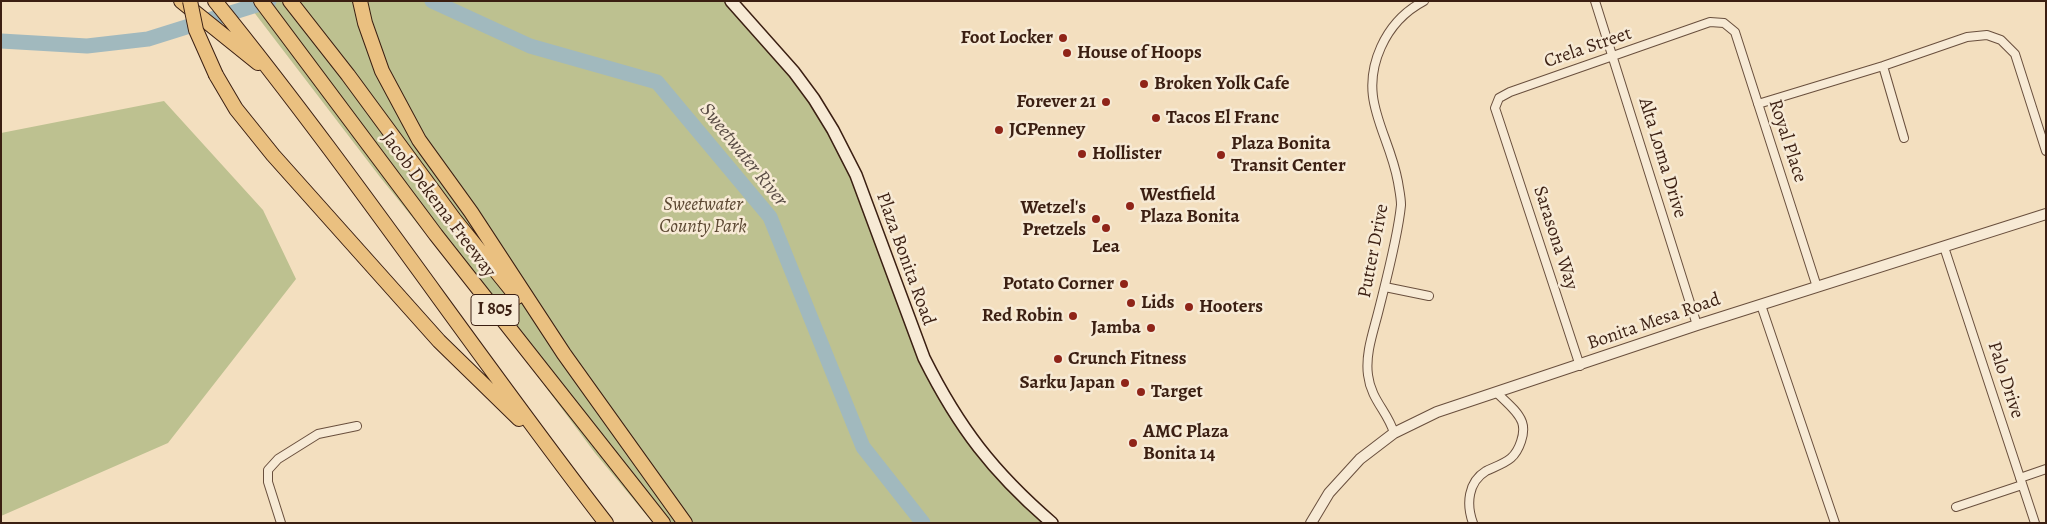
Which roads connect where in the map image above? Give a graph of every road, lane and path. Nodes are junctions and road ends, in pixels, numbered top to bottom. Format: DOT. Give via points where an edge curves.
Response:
graph roads {
  1 [pos="181,1"];
  2 [pos="190,1"];
  3 [pos="215,1"];
  4 [pos="260,1"];
  5 [pos="290,1"];
  6 [pos="360,1"];
  7 [pos="731,1"];
  8 [pos="1424,1"];
  9 [pos="1595,1"];
  10 [pos="1710,22"];
  11 [pos="1613,56"];
  12 [pos="1883,66"];
  13 [pos="280,81"];
  14 [pos="1758,104"];
  15 [pos="1498,120"];
  16 [pos="1904,138"];
  17 [pos="2046,151"];
  18 [pos="2046,214"];
  19 [pos="1944,246"];
  20 [pos="1385,287"];
  21 [pos="1817,287"];
  22 [pos="1429,296"];
  23 [pos="1762,305"];
  24 [pos="1698,325"];
  25 [pos="564,354"];
  26 [pos="1580,366"];
  27 [pos="1497,393"];
  28 [pos="357,426"];
  29 [pos="1394,433"];
  30 [pos="549,448"];
  31 [pos="2046,469"];
  32 [pos="2021,481"];
  33 [pos="1956,506"];
  34 [pos="281,523"];
  35 [pos="606,523"];
  36 [pos="663,523"];
  37 [pos="684,523"];
  38 [pos="1052,523"];
  39 [pos="1311,523"];
  40 [pos="1473,523"];
  41 [pos="1835,523"];
  42 [pos="2035,523"];
  1 -- 13 [label="highway"];
  2 -- 30 [label="highway, bridge" via="196,30 220,82 236,109 273,156 440,341"];
  3 -- 13 [label="highway, I 805"];
  4 -- 36 [label="highway, Jacob Dekema Freeway / I 805" via="436,234"];
  5 -- 25 [label="highway" via="454,220"];
  6 -- 25 [label="highway" via="382,71 419,140 471,212"];
  7 -- 38 [label="main road, Plaza Bonita Road" via="794,72 833,130 856,175 924,358 967,435 1010,485"];
  8 -- 20 [label="street, Putter Drive" via="1402,17 1388,34 1373,72 1374,109 1395,165 1401,203"];
  9 -- 11 [label="street, Alta Loma Drive"];
  10 -- 11 [label="street, Crela Street"];
  10 -- 14 [label="street, Royal Place" via="1724,23 1735,32"];
  11 -- 15 [label="street, Crela Street" via="1499,98 1495,108"];
  11 -- 24 [label="street, Alta Loma Drive"];
  12 -- 14 [label="street"];
  12 -- 16 [label="street"];
  12 -- 17 [label="street" via="1968,37 1987,35 2001,40 2015,54"];
  13 -- 30 [label="highway, I 805"];
  14 -- 21 [label="street, Royal Place"];
  15 -- 26 [label="street, Sarasona Way"];
  18 -- 19 [label="street, Bonita Mesa Road"];
  19 -- 21 [label="street, Bonita Mesa Road"];
  19 -- 32 [label="street, Palo Drive"];
  20 -- 22 [label="street"];
  20 -- 29 [label="street, Putter Drive" via="1368,356 1368,376 1374,399"];
  21 -- 23 [label="street, Bonita Mesa Road"];
  23 -- 24 [label="street, Bonita Mesa Road"];
  23 -- 41 [label="street"];
  24 -- 26 [label="street, Bonita Mesa Road"];
  25 -- 37 [label="highway"];
  26 -- 27 [label="street, Bonita Mesa Road"];
  27 -- 29 [label="street, Bonita Mesa Road" via="1437,412"];
  27 -- 40 [label="street" via="1517,413 1523,423 1523,434 1511,458 1484,472 1473,485 1468,507"];
  28 -- 34 [label="street" via="318,434 278,459 268,470 268,482"];
  29 -- 39 [label="street, Bonita Mesa Road" via="1360,459 1329,493"];
  30 -- 35 [label="highway, I 805"];
  31 -- 32 [label="street"];
  32 -- 33 [label="street"];
  32 -- 42 [label="street, Palo Drive"];
}
